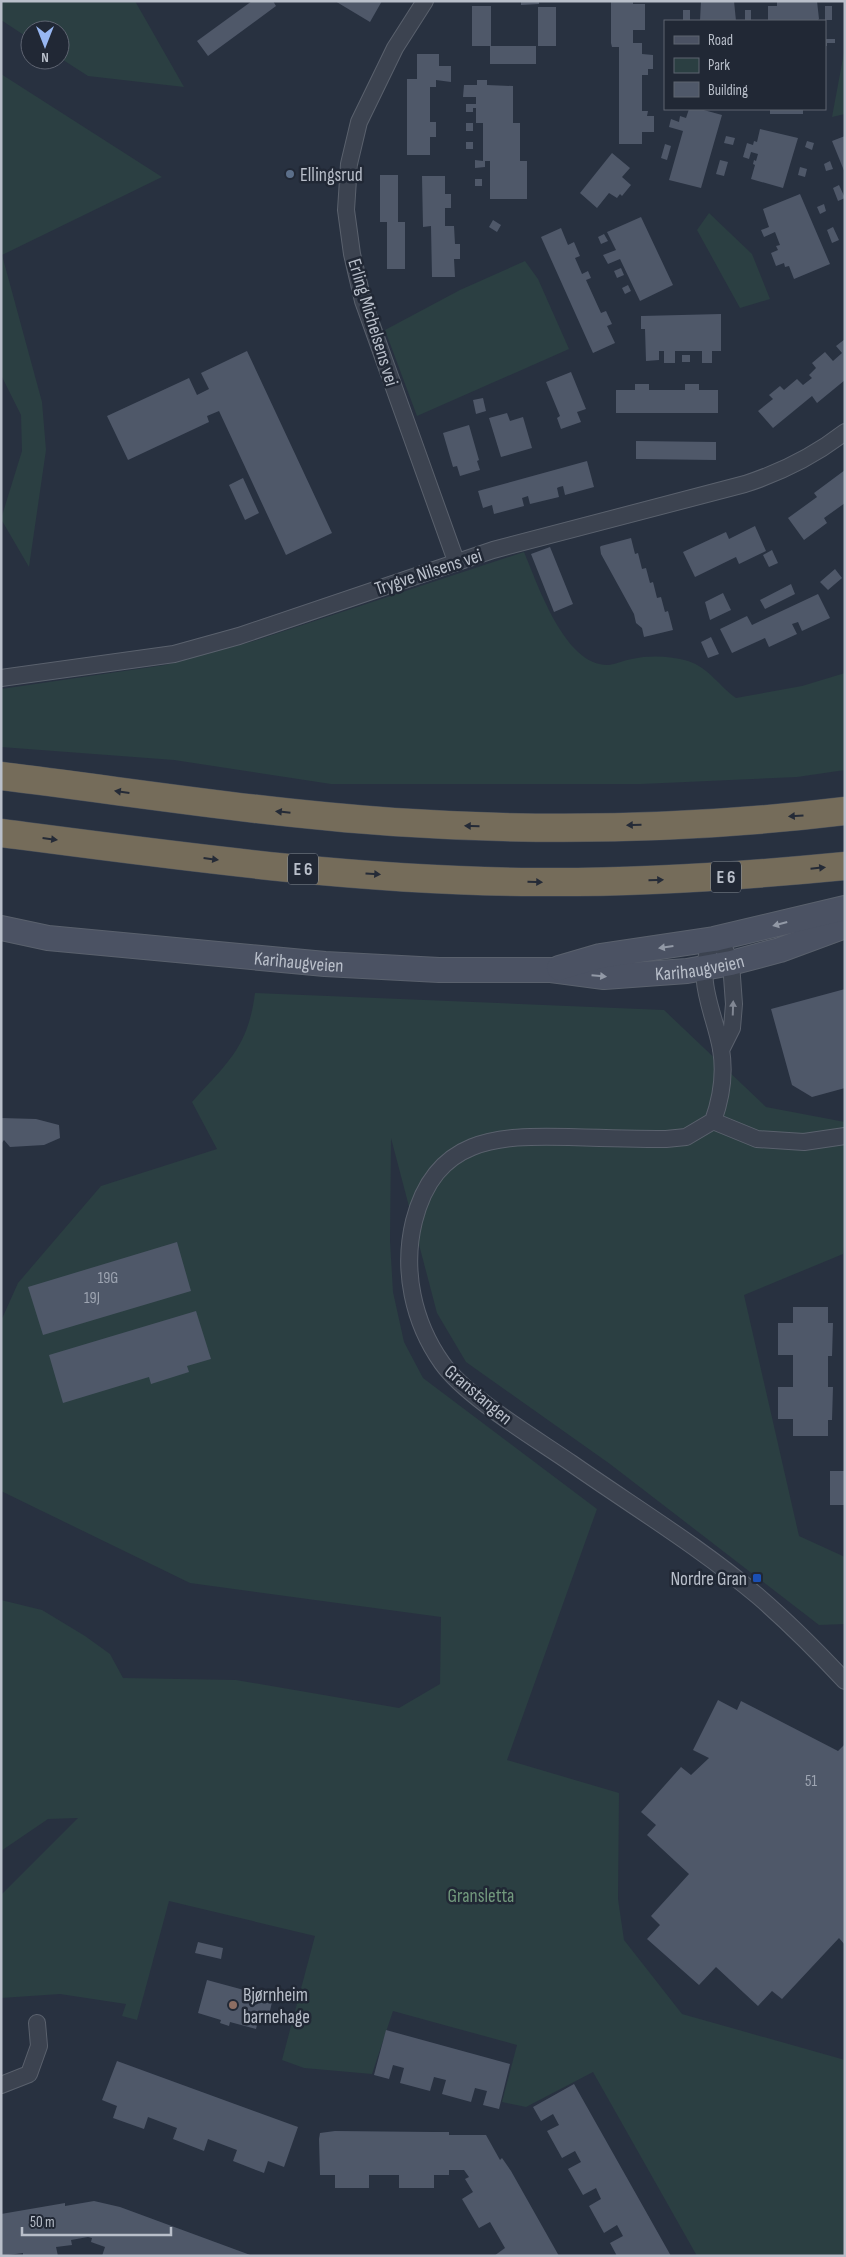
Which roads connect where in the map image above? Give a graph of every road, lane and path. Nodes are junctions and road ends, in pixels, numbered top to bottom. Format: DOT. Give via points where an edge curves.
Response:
graph roads {
  1 [pos="425,1"];
  2 [pos="845,432"];
  3 [pos="456,561"];
  4 [pos="1,678"];
  5 [pos="1,776"];
  6 [pos="845,811"];
  7 [pos="1,833"];
  8 [pos="845,866"];
  9 [pos="845,908"];
  10 [pos="845,926"];
  11 [pos="1,928"];
  12 [pos="48,938"];
  13 [pos="714,938"];
  14 [pos="1,942"];
  15 [pos="731,963"];
  16 [pos="703,969"];
  17 [pos="551,970"];
  18 [pos="721,1050"];
  19 [pos="713,1121"];
  20 [pos="845,1136"];
  21 [pos="845,1681"];
  22 [pos="37,2023"];
  23 [pos="1,2086"];
  1 -- 3 [label="street, Erling Michelsens vei" via="394,48 359,122 349,164 346,210 363,301"];
  2 -- 3 [label="street, Trygve Nilsens vei" via="806,459 745,484"];
  3 -- 4 [label="street, Trygve Nilsens vei" via="239,636 174,654"];
  6 -- 5 [label="highway, one-way" via="655,824 466,826 252,809"];
  7 -- 8 [label="highway, E 6, one-way" via="256,864 456,880 678,880"];
  9 -- 13 [label="main road, Karihaugveien, one-way"];
  10 -- 15 [label="main road, Karihaugveien" via="780,950"];
  11 -- 12 [label="main road, Karihaugveien"];
  12 -- 14 [label="main road, Karihaugveien"];
  12 -- 17 [label="main road, Karihaugveien" via="325,964 439,970"];
  13 -- 15 [label="street"];
  13 -- 16 [label="street" via="706,953"];
  13 -- 17 [label="main road, Karihaugveien, one-way" via="600,956"];
  15 -- 16 [label="main road, Karihaugveien"];
  18 -- 15 [label="street, one-way" via="732,1028"];
  17 -- 16 [label="main road, Karihaugveien, one-way" via="604,977"];
  16 -- 18 [label="street"];
  18 -- 19 [label="street" via="721,1098"];
  19 -- 20 [label="street" via="757,1140 804,1142"];
  19 -- 21 [label="street, Granstangen" via="686,1136 666,1140 505,1138 459,1154 430,1180 419,1201 409,1250 412,1295 418,1320 430,1344 443,1365 462,1383 506,1418 726,1571 788,1623"];
  22 -- 23 [label="street" via="39,2046 29,2074"];
}
